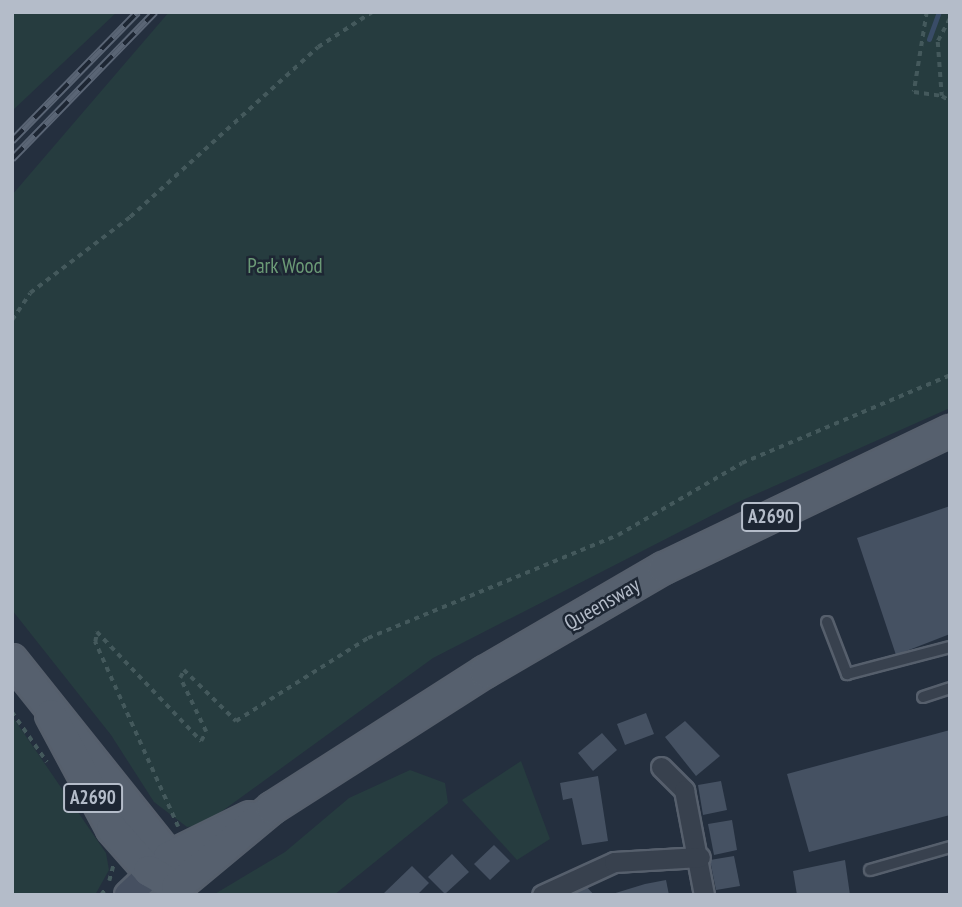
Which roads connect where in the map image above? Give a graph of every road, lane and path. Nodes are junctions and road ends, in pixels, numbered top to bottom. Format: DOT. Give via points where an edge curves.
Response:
graph roads {
  1 [pos="372,12"];
  2 [pos="927,12"];
  3 [pos="950,19"];
  4 [pos="942,96"];
  5 [pos="950,101"];
  6 [pos="12,320"];
  7 [pos="950,375"];
  8 [pos="950,431"];
  9 [pos="827,622"];
  10 [pos="950,647"];
  11 [pos="12,660"];
  12 [pos="950,688"];
  13 [pos="923,697"];
  14 [pos="51,715"];
  15 [pos="661,767"];
  16 [pos="146,825"];
  17 [pos="950,846"];
  18 [pos="700,856"];
  19 [pos="870,870"];
  20 [pos="166,877"];
  21 [pos="128,895"];
  22 [pos="542,895"];
  23 [pos="704,895"];
  1 -- 6 [label="path" via="318,47 130,217 30,293"];
  2 -- 4 [label="path" via="914,92"];
  3 -- 4 [label="path" via="938,42"];
  4 -- 5 [label="path"];
  7 -- 16 [label="path" via="742,463 618,535 368,638 236,721 184,670 180,678 206,732 201,741 97,632 95,642 178,828 157,816"];
  8 -- 20 [label="main road, Queensway / A2690" via="664,568 474,678"];
  9 -- 10 [label="lane" via="847,674"];
  11 -- 14 [label="main road, A2690"];
  12 -- 13 [label="lane"];
  14 -- 16 [label="main road, A2690"];
  14 -- 20 [label="main road, A2690" via="96,803"];
  15 -- 18 [label="street" via="684,790"];
  16 -- 20 [label="main road, A2690"];
  17 -- 19 [label="lane"];
  18 -- 22 [label="street" via="614,862"];
  18 -- 23 [label="street"];
  20 -- 21 [label="main road, Queensway"];
}
